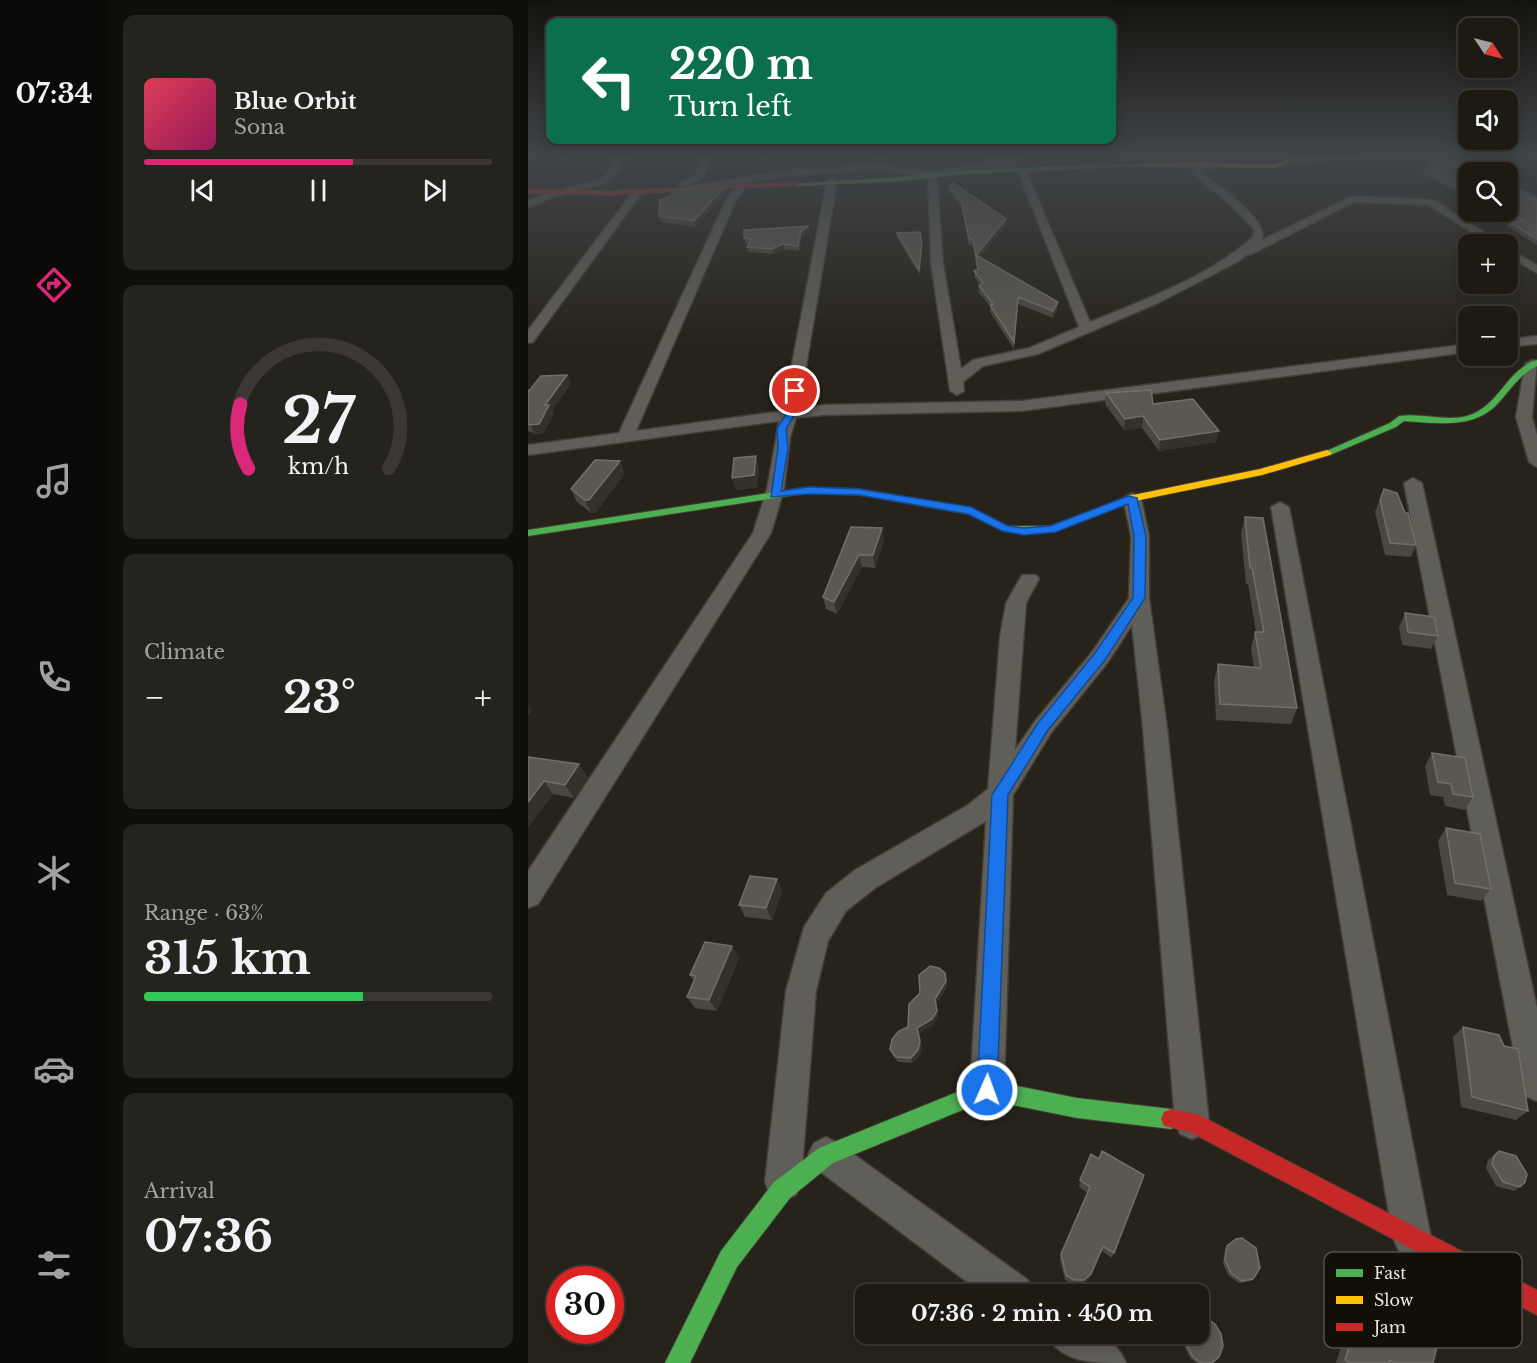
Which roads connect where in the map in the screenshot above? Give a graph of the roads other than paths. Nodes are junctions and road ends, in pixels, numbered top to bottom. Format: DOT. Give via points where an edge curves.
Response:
graph roads {
  1 [pos="618,218"];
  2 [pos="723,218"];
  3 [pos="825,218"];
  4 [pos="934,218"];
  5 [pos="1041,218"];
  6 [pos="1248,218"];
  7 [pos="1316,218"];
  8 [pos="1456,218"];
  9 [pos="1481,234"];
  10 [pos="1518,258"];
  11 [pos="1235,259"];
  12 [pos="1537,270"];
  13 [pos="1086,328"];
  14 [pos="528,339"];
  15 [pos="1537,340"];
  16 [pos="1518,342"];
  17 [pos="1458,349"];
  18 [pos="1534,364"];
  19 [pos="957,379"];
  20 [pos="958,409"];
  21 [pos="790,414"];
  22 [pos="625,437"];
  23 [pos="528,450"];
  24 [pos="1537,462"];
  25 [pos="1413,483"];
  26 [pos="775,495"];
  27 [pos="1132,498"];
  28 [pos="1280,507"];
  29 [pos="528,533"];
  30 [pos="1029,579"];
  31 [pos="1139,598"];
  32 [pos="1000,795"];
  33 [pos="528,895"];
  34 [pos="1537,1084"];
  35 [pos="987,1090"];
  36 [pos="1192,1122"];
  37 [pos="826,1155"];
  38 [pos="782,1190"];
  39 [pos="1412,1239"];
  40 [pos="1437,1252"];
  41 [pos="1000,1284"];
  42 [pos="1522,1295"];
  43 [pos="1537,1303"];
  44 [pos="1080,1344"];
  45 [pos="677,1363"];
  46 [pos="1106,1363"];
  1 -- 14 [label="street"];
  2 -- 22 [label="street"];
  3 -- 21 [label="street"];
  4 -- 19 [label="street" via="937,263"];
  5 -- 13 [label="street"];
  6 -- 11 [label="street" via="1259,230 1258,238"];
  7 -- 11 [label="street"];
  8 -- 9 [label="street"];
  10 -- 12 [label="street"];
  11 -- 13 [label="street" via="1154,300"];
  13 -- 19 [label="street" via="1033,351 978,363"];
  15 -- 16 [label="street"];
  17 -- 20 [label="street" via="1022,406"];
  18 -- 24 [label="street" via="1524,417"];
  18 -- 27 [label="street" via="1517,372 1488,408 1473,417 1402,418 1339,449 1262,472"];
  19 -- 20 [label="street"];
  20 -- 21 [label="street" via="823,410"];
  21 -- 22 [label="street"];
  21 -- 26 [label="street" via="781,429 783,448"];
  22 -- 23 [label="street"];
  25 -- 34 [label="street"];
  26 -- 27 [label="street" via="808,490 859,492 971,511 1006,529 1024,531 1052,529"];
  26 -- 29 [label="street"];
  26 -- 33 [label="street" via="762,533"];
  27 -- 31 [label="street" via="1140,536"];
  28 -- 39 [label="street"];
  30 -- 32 [label="street" via="1016,603 1011,637"];
  31 -- 32 [label="street" via="1100,657 1043,727"];
  31 -- 36 [label="street"];
  32 -- 35 [label="street"];
  32 -- 38 [label="street" via="977,813 865,879 836,902 814,936 801,991"];
  35 -- 36 [label="street" via="1077,1108"];
  35 -- 37 [label="street"];
  36 -- 39 [label="street"];
  37 -- 38 [label="street"];
  37 -- 41 [label="street"];
  38 -- 45 [label="street" via="729,1259"];
  39 -- 40 [label="street"];
  42 -- 43 [label="street"];
  44 -- 46 [label="street"];
}
